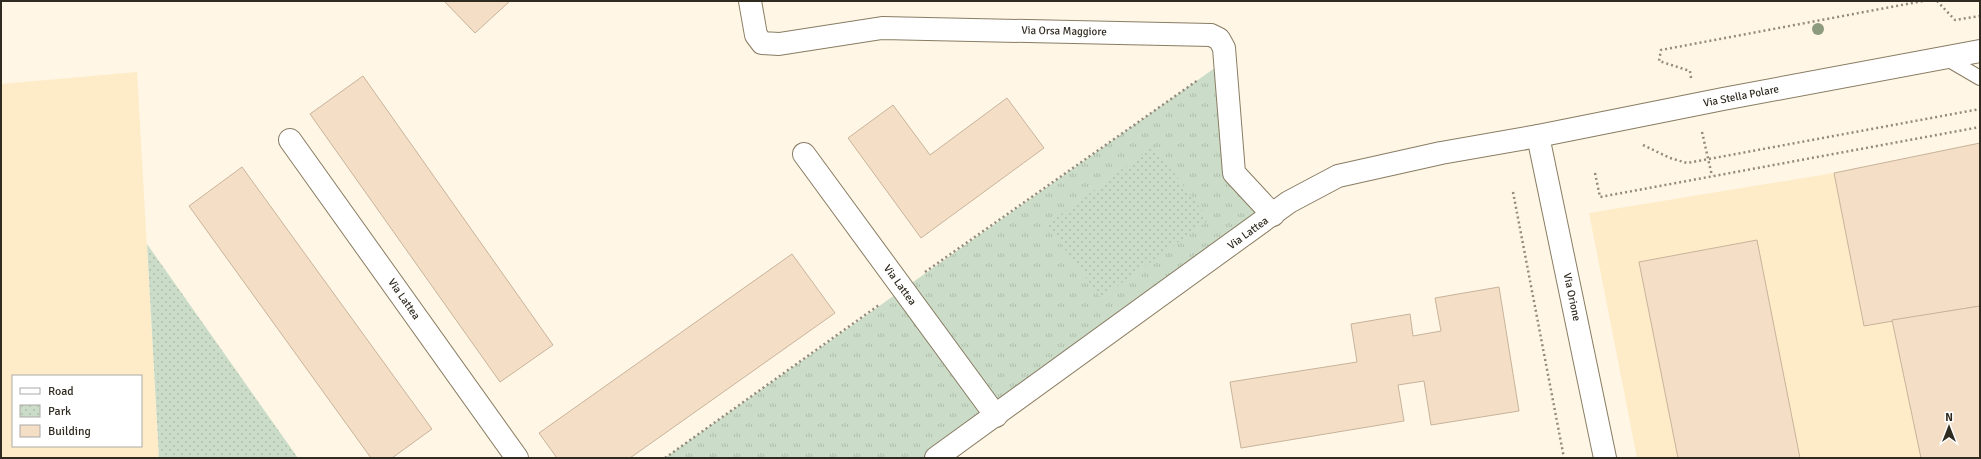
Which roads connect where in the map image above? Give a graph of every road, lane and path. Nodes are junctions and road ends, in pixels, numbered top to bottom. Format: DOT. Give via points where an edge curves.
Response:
graph roads {
  1 [pos="750,1"];
  2 [pos="1923,1"];
  3 [pos="1937,1"];
  4 [pos="1980,16"];
  5 [pos="1980,40"];
  6 [pos="1980,51"];
  7 [pos="1944,57"];
  8 [pos="1226,60"];
  9 [pos="1980,78"];
  10 [pos="1692,80"];
  11 [pos="1980,109"];
  12 [pos="1980,127"];
  13 [pos="1701,128"];
  14 [pos="1538,136"];
  15 [pos="290,140"];
  16 [pos="1642,144"];
  17 [pos="804,154"];
  18 [pos="1708,160"];
  19 [pos="1595,173"];
  20 [pos="1712,176"];
  21 [pos="1513,192"];
  22 [pos="1273,215"];
  23 [pos="902,288"];
  24 [pos="996,416"];
  25 [pos="517,458"];
  26 [pos="665,458"];
  27 [pos="936,458"];
  28 [pos="1564,458"];
  29 [pos="1605,458"];
  1 -- 8 [label="street, Via Orsa Maggiore" via="756,35 762,43 769,44 882,28 1211,35 1219,39"];
  2 -- 10 [label="path" via="1660,50 1659,60 1690,71"];
  3 -- 4 [label="path" via="1955,20"];
  5 -- 7 [label="street, Via Stella Polare"];
  6 -- 7 [label="street, Via Stella Polare"];
  7 -- 9 [label="lane"];
  7 -- 14 [label="street, Via Stella Polare"];
  8 -- 22 [label="street, Via Orsa Maggiore" via="1234,173"];
  8 -- 23 [label="path"];
  11 -- 18 [label="path"];
  12 -- 20 [label="path"];
  13 -- 18 [label="path"];
  14 -- 22 [label="street, Via Lattea" via="1441,153 1338,176 1289,202"];
  14 -- 29 [label="street, Via Orione"];
  15 -- 25 [label="street, Via Lattea"];
  16 -- 18 [label="path" via="1670,158 1687,163"];
  17 -- 23 [label="street, Via Lattea"];
  18 -- 20 [label="path"];
  19 -- 20 [label="path" via="1600,197"];
  21 -- 28 [label="path"];
  22 -- 24 [label="street, Via Lattea"];
  23 -- 24 [label="street, Via Lattea"];
  23 -- 26 [label="path"];
  24 -- 27 [label="street, Via Lattea"];
}
